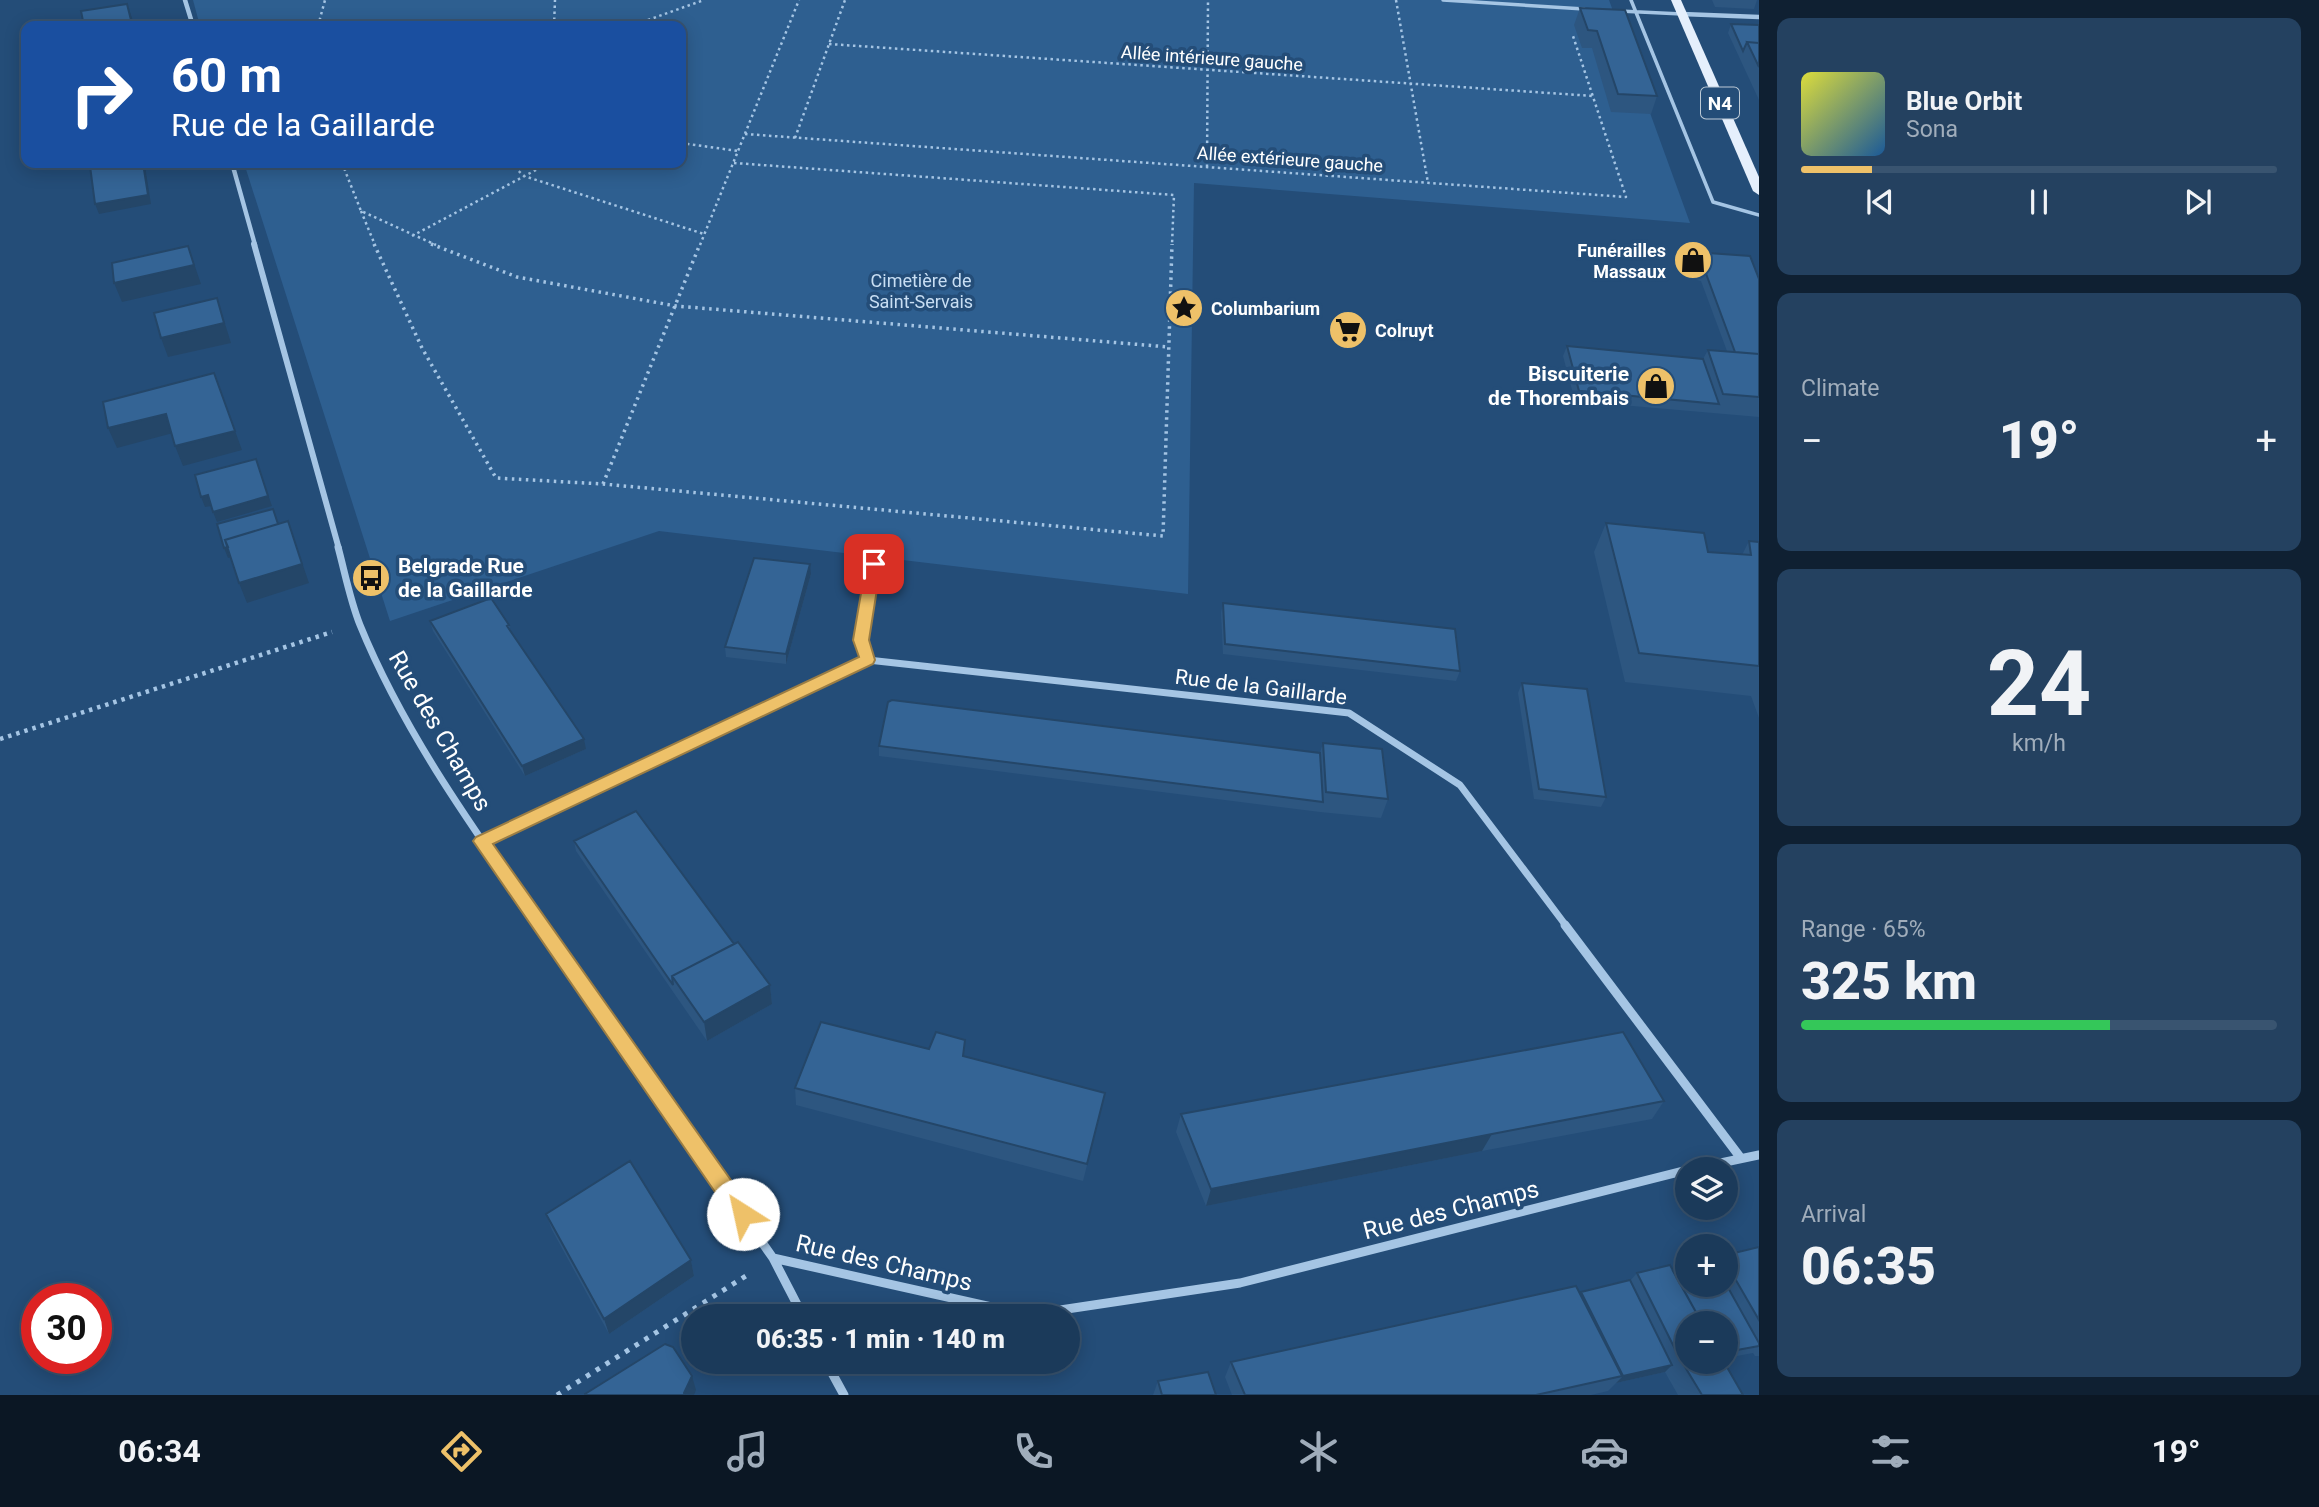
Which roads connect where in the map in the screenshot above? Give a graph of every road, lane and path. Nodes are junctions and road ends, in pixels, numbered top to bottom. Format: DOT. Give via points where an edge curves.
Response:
graph roads {
  1 [pos="186,0"];
  2 [pos="325,0"];
  3 [pos="555,0"];
  4 [pos="704,0"];
  5 [pos="800,0"];
  6 [pos="845,0"];
  7 [pos="1208,0"];
  8 [pos="1396,0"];
  9 [pos="1443,0"];
  10 [pos="1631,0"];
  11 [pos="1676,0"];
  12 [pos="1564,8"];
  13 [pos="1589,9"];
  14 [pos="1613,10"];
  15 [pos="1636,12"];
  16 [pos="1682,14"];
  17 [pos="1759,17"];
  18 [pos="192,21"];
  19 [pos="319,21"];
  20 [pos="554,21"];
  21 [pos="645,21"];
  22 [pos="829,44"];
  23 [pos="1208,70"];
  24 [pos="1410,83"];
  25 [pos="1593,96"];
  26 [pos="745,134"];
  27 [pos="795,138"];
  28 [pos="686,144"];
  29 [pos="738,151"];
  30 [pos="734,163"];
  31 [pos="1207,167"];
  32 [pos="233,168"];
  33 [pos="344,168"];
  34 [pos="515,168"];
  35 [pos="539,168"];
  36 [pos="524,176"];
  37 [pos="1428,183"];
  38 [pos="1759,191"];
  39 [pos="361,211"];
  40 [pos="1759,215"];
  41 [pos="705,234"];
  42 [pos="412,236"];
  43 [pos="676,306"];
  44 [pos="1169,347"];
  45 [pos="603,484"];
  46 [pos="874,564"];
  47 [pos="359,623"];
  48 [pos="868,660"];
  49 [pos="0,739"];
  50 [pos="482,841"];
  51 [pos="1759,1155"];
  52 [pos="1740,1157"];
  53 [pos="1675,1174"];
  54 [pos="773,1258"];
  55 [pos="797,1304"];
  56 [pos="833,1374"];
  57 [pos="557,1395"];
  58 [pos="844,1395"];
  1 -- 18 [label="street"];
  2 -- 19 [label="path"];
  3 -- 20 [label="path"];
  4 -- 21 [label="path"];
  5 -- 26 [label="path"];
  6 -- 22 [label="path"];
  7 -- 23 [label="path"];
  8 -- 24 [label="path"];
  9 -- 12 [label="lane"];
  10 -- 15 [label="lane"];
  11 -- 16 [label="main road, N4"];
  12 -- 13 [label="lane"];
  12 -- 25 [label="path, Allée extérieure gauche"];
  14 -- 15 [label="lane"];
  15 -- 16 [label="lane"];
  15 -- 40 [label="lane" via="1713,202"];
  16 -- 17 [label="street"];
  16 -- 38 [label="main road, N4"];
  22 -- 23 [label="path, Allée intérieure gauche"];
  22 -- 27 [label="path"];
  23 -- 24 [label="path, Allée intérieure gauche"];
  23 -- 31 [label="path"];
  24 -- 25 [label="path, Allée intérieure gauche"];
  24 -- 37 [label="path"];
  25 -- 37 [label="path, Allée extérieure gauche" via="1626,197"];
  26 -- 27 [label="path, Allée extérieure gauche"];
  26 -- 29 [label="path"];
  27 -- 31 [label="path, Allée extérieure gauche"];
  28 -- 29 [label="path"];
  29 -- 30 [label="path"];
  30 -- 41 [label="path"];
  30 -- 44 [label="path" via="1174,195"];
  31 -- 37 [label="path, Allée extérieure gauche"];
  32 -- 47 [label="street, Rue des Champs"];
  33 -- 39 [label="path"];
  34 -- 36 [label="path"];
  35 -- 36 [label="path"];
  36 -- 41 [label="path"];
  36 -- 42 [label="path"];
  39 -- 42 [label="path"];
  39 -- 45 [label="path" via="448,400 496,478"];
  41 -- 43 [label="path"];
  42 -- 43 [label="path" via="517,277"];
  43 -- 44 [label="path"];
  43 -- 45 [label="path"];
  44 -- 45 [label="path" via="1163,536"];
  46 -- 48 [label="street" via="861,640"];
  47 -- 49 [label="path"];
  47 -- 50 [label="street, Rue des Champs" via="404,715"];
  48 -- 50 [label="street"];
  48 -- 52 [label="street, Rue de la Gaillarde" via="1349,713 1460,785"];
  50 -- 54 [label="street, Rue des Champs"];
  51 -- 52 [label="street, Rue des Champs"];
  53 -- 54 [label="street, Rue des Champs" via="1240,1283 1027,1315"];
  54 -- 55 [label="street"];
  54 -- 57 [label="path"];
  56 -- 58 [label="street"];
}
